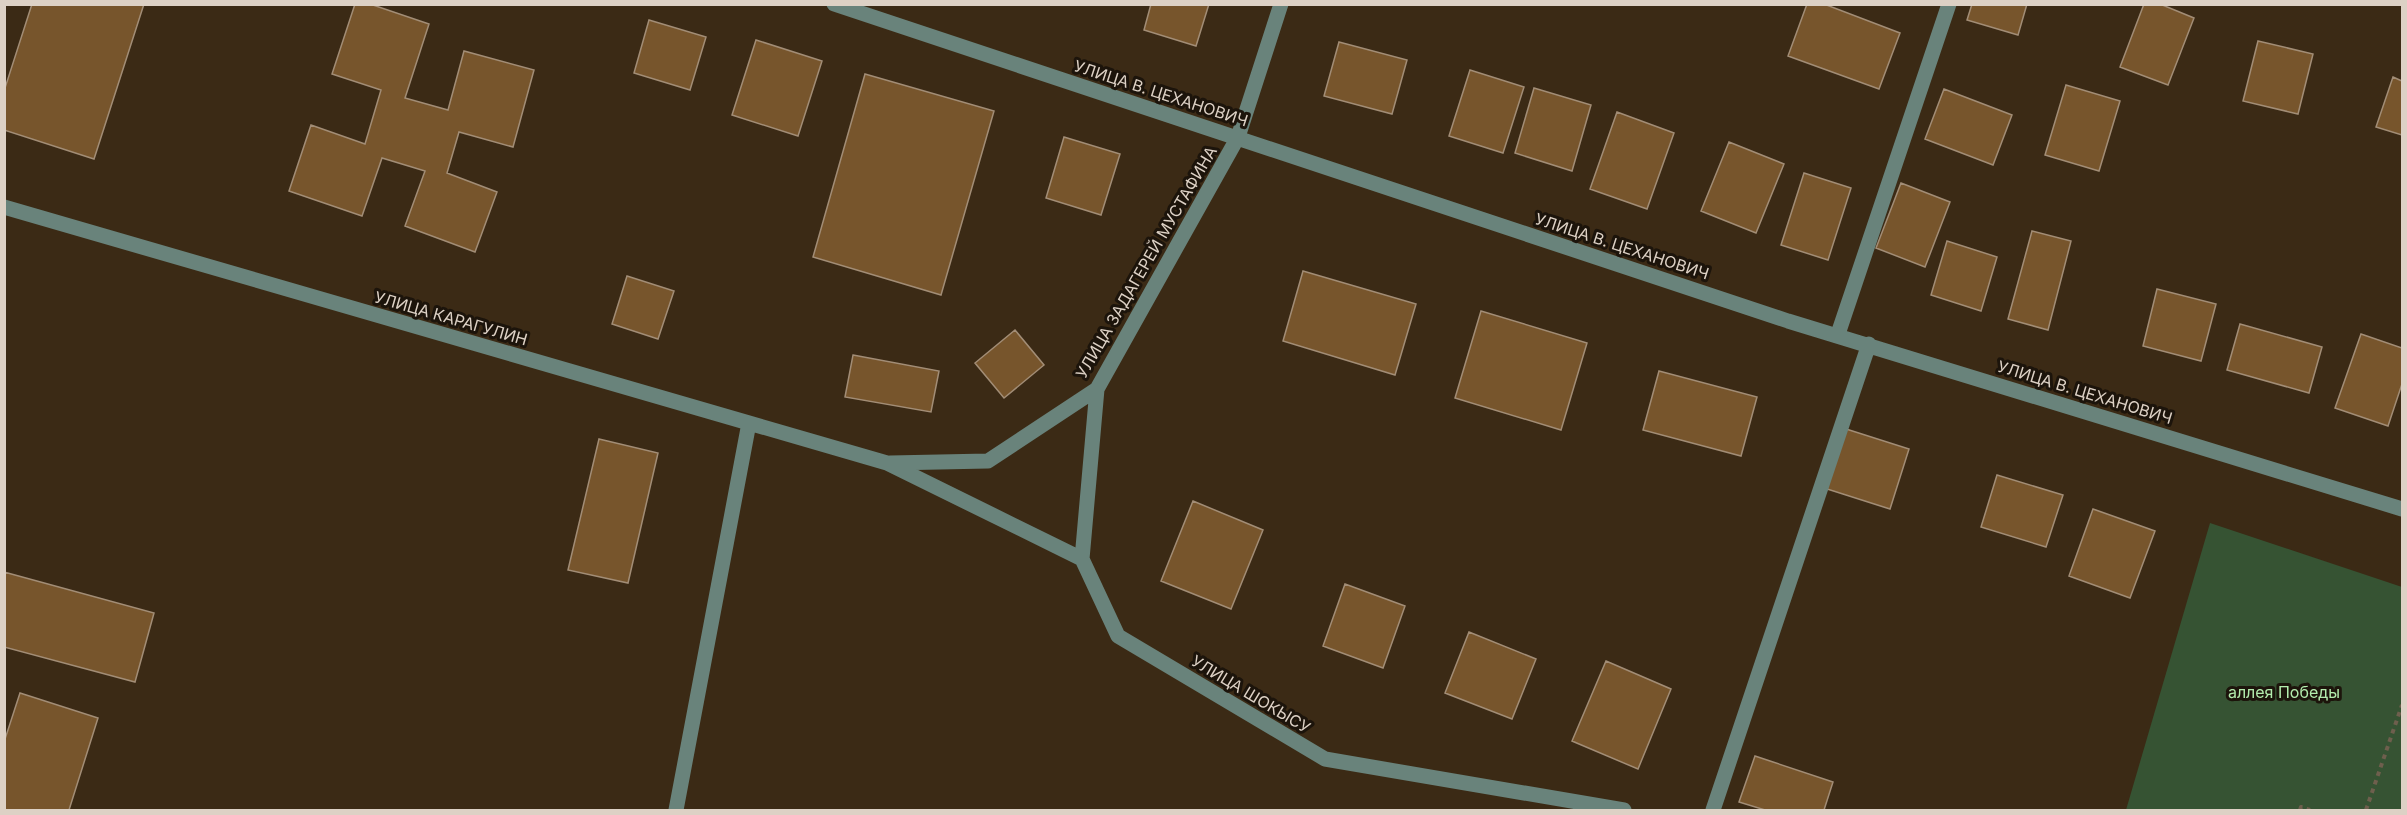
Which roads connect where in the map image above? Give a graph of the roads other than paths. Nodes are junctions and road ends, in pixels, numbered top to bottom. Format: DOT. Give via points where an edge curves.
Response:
graph roads {
  1 [pos="834,4"];
  2 [pos="1281,4"];
  3 [pos="1948,4"];
  4 [pos="1238,137"];
  5 [pos="4,207"];
  6 [pos="1838,334"];
  7 [pos="1869,344"];
  8 [pos="1097,389"];
  9 [pos="749,423"];
  10 [pos="887,463"];
  11 [pos="2403,509"];
  12 [pos="1082,559"];
  13 [pos="676,810"];
  14 [pos="1624,810"];
  15 [pos="1713,810"];
  1 -- 4 [label="street, УЛИЦА В. ЦЕХАНОВИЧ"];
  2 -- 4 [label="street, УЛИЦА ЗАДАГЕРЕЙ МУСТАФИНА"];
  3 -- 6 [label="street"];
  4 -- 6 [label="street, УЛИЦА В. ЦЕХАНОВИЧ" via="1788,321"];
  4 -- 8 [label="street, УЛИЦА ЗАДАГЕРЕЙ МУСТАФИНА"];
  5 -- 9 [label="street, УЛИЦА КАРАГУЛИН"];
  6 -- 7 [label="street, УЛИЦА В. ЦЕХАНОВИЧ"];
  7 -- 11 [label="street, УЛИЦА В. ЦЕХАНОВИЧ"];
  7 -- 15 [label="street"];
  8 -- 10 [label="street, УЛИЦА ЗАДАГЕРЕЙ МУСТАФИНА" via="988,462"];
  8 -- 12 [label="street"];
  9 -- 10 [label="street, УЛИЦА КАРАГУЛИН"];
  9 -- 13 [label="street"];
  10 -- 12 [label="street"];
  12 -- 14 [label="street, УЛИЦА ШОКЫСУ" via="1118,636 1325,759"];
}
